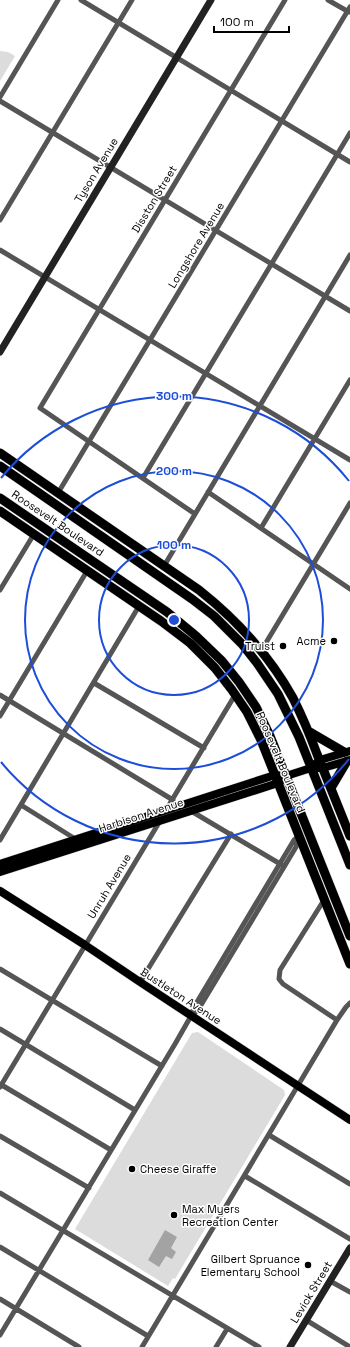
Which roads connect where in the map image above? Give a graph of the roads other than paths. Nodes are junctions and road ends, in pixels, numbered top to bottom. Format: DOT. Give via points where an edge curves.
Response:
graph roads {
  1 [pos="58,0"];
  2 [pos="81,0"];
  3 [pos="132,0"];
  4 [pos="211,0"];
  5 [pos="285,0"];
  6 [pos="328,0"];
  7 [pos="349,10"];
  8 [pos="119,23"];
  9 [pos="176,58"];
  10 [pos="230,91"];
  11 [pos="0,97"];
  12 [pos="0,101"];
  13 [pos="282,121"];
  14 [pos="53,133"];
  15 [pos="350,133"];
  16 [pos="337,154"];
  17 [pos="350,162"];
  18 [pos="111,167"];
  19 [pos="165,200"];
  20 [pos="0,220"];
  21 [pos="216,230"];
  22 [pos="0,250"];
  23 [pos="350,255"];
  24 [pos="271,264"];
  25 [pos="45,277"];
  26 [pos="326,296"];
  27 [pos="99,309"];
  28 [pos="350,311"];
  29 [pos="150,340"];
  30 [pos="0,352"];
  31 [pos="206,373"];
  32 [pos="350,380"];
  33 [pos="260,406"];
  34 [pos="314,438"];
  35 [pos="89,442"];
  36 [pos="0,454"];
  37 [pos="350,460"];
  38 [pos="0,466"];
  39 [pos="142,478"];
  40 [pos="208,492"];
  41 [pos="58,494"];
  42 [pos="0,498"];
  43 [pos="350,503"];
  44 [pos="0,511"];
  45 [pos="195,514"];
  46 [pos="260,528"];
  47 [pos="34,534"];
  48 [pos="313,564"];
  49 [pos="164,566"];
  50 [pos="87,571"];
  51 [pos="350,589"];
  52 [pos="0,590"];
  53 [pos="139,606"];
  54 [pos="262,651"];
  55 [pos="94,683"];
  56 [pos="0,695"];
  57 [pos="235,695"];
  58 [pos="9,701"];
  59 [pos="0,716"];
  60 [pos="308,731"];
  61 [pos="64,734"];
  62 [pos="204,748"];
  63 [pos="348,756"];
  64 [pos="321,764"];
  65 [pos="311,768"];
  66 [pos="286,776"];
  67 [pos="277,779"];
  68 [pos="331,788"];
  69 [pos="173,800"];
  70 [pos="21,805"];
  71 [pos="166,811"];
  72 [pos="191,811"];
  73 [pos="160,820"];
  74 [pos="231,834"];
  75 [pos="349,834"];
  76 [pos="299,836"];
  77 [pos="0,840"];
  78 [pos="81,842"];
  79 [pos="350,845"];
  80 [pos="0,864"];
  81 [pos="282,865"];
  82 [pos="350,865"];
  83 [pos="0,872"];
  84 [pos="0,891"];
  85 [pos="324,900"];
  86 [pos="350,936"];
  87 [pos="85,945"];
  88 [pos="348,957"];
  89 [pos="350,964"];
  90 [pos="0,969"];
  91 [pos="140,982"];
  92 [pos="53,1000"];
  93 [pos="350,1003"];
  94 [pos="191,1016"];
  95 [pos="337,1020"];
  96 [pos="0,1029"];
  97 [pos="26,1045"];
  98 [pos="162,1066"];
  99 [pos="0,1085"];
  100 [pos="298,1086"];
  101 [pos="135,1110"];
  102 [pos="350,1120"];
  103 [pos="0,1136"];
  104 [pos="269,1136"];
  105 [pos="111,1150"];
  106 [pos="244,1176"];
  107 [pos="350,1184"];
  108 [pos="88,1188"];
  109 [pos="0,1193"];
  110 [pos="63,1230"];
  111 [pos="350,1239"];
  112 [pos="0,1247"];
  113 [pos="350,1248"];
  114 [pos="40,1271"];
  115 [pos="330,1281"];
  116 [pos="350,1292"];
  117 [pos="172,1296"];
  118 [pos="0,1299"];
  119 [pos="16,1308"];
  120 [pos="306,1320"];
  121 [pos="227,1328"];
  122 [pos="0,1335"];
  123 [pos="148,1336"];
  124 [pos="79,1347"];
  125 [pos="142,1347"];
  126 [pos="216,1347"];
  127 [pos="259,1347"];
  128 [pos="290,1347"];
  129 [pos="350,1347"];
  1 -- 11 [label="street"];
  2 -- 8 [label="street"];
  3 -- 8 [label="street"];
  4 -- 9 [label="street, Tyson Avenue"];
  5 -- 10 [label="street, Disston Street"];
  6 -- 7 [label="street"];
  7 -- 13 [label="street, Longshore Avenue"];
  8 -- 9 [label="street"];
  8 -- 14 [label="street"];
  9 -- 10 [label="street"];
  9 -- 18 [label="street, Tyson Avenue"];
  10 -- 13 [label="street"];
  10 -- 19 [label="street, Disston Street"];
  12 -- 14 [label="street"];
  13 -- 16 [label="street"];
  13 -- 21 [label="street, Longshore Avenue"];
  14 -- 18 [label="street"];
  14 -- 20 [label="street"];
  15 -- 16 [label="street"];
  16 -- 17 [label="street"];
  16 -- 24 [label="street"];
  18 -- 19 [label="street"];
  18 -- 25 [label="street, Tyson Avenue"];
  19 -- 21 [label="street"];
  19 -- 27 [label="street, Disston Street"];
  21 -- 24 [label="street"];
  21 -- 29 [label="street, Longshore Avenue"];
  22 -- 25 [label="street"];
  23 -- 26 [label="street"];
  24 -- 26 [label="street"];
  24 -- 31 [label="street"];
  25 -- 27 [label="street"];
  25 -- 30 [label="street, Tyson Avenue"];
  26 -- 28 [label="street"];
  26 -- 33 [label="street"];
  27 -- 29 [label="street"];
  27 -- 35 [label="street, Disston Street" via="40,408"];
  29 -- 31 [label="street"];
  29 -- 35 [label="street, Longshore Avenue"];
  31 -- 33 [label="street"];
  31 -- 39 [label="street"];
  32 -- 34 [label="street"];
  33 -- 34 [label="street"];
  33 -- 40 [label="street"];
  34 -- 37 [label="street"];
  34 -- 46 [label="street"];
  35 -- 39 [label="street"];
  35 -- 41 [label="street, Longshore Avenue"];
  36 -- 41 [label="highway"];
  38 -- 65 [label="highway, Roosevelt Boulevard" via="182,591 223,625 251,655 278,694"];
  39 -- 45 [label="street"];
  40 -- 45 [label="street"];
  40 -- 46 [label="street"];
  41 -- 49 [label="highway"];
  42 -- 66 [label="highway, Roosevelt Boulevard" via="167,612 205,644 230,671 253,702"];
  43 -- 48 [label="street"];
  44 -- 47 [label="highway, Roosevelt Boulevard"];
  45 -- 49 [label="street"];
  46 -- 48 [label="street"];
  47 -- 50 [label="highway, Roosevelt Boulevard"];
  47 -- 52 [label="street"];
  48 -- 51 [label="street"];
  48 -- 54 [label="street"];
  49 -- 54 [label="highway" via="221,608"];
  50 -- 53 [label="highway, Roosevelt Boulevard"];
  50 -- 58 [label="street"];
  53 -- 55 [label="street"];
  53 -- 57 [label="highway, Roosevelt Boulevard" via="190,643 215,668"];
  54 -- 60 [label="highway" via="287,688"];
  55 -- 61 [label="street"];
  55 -- 62 [label="street"];
  56 -- 58 [label="street"];
  57 -- 62 [label="street, Unruh Avenue"];
  57 -- 67 [label="highway, Roosevelt Boulevard" via="256,730"];
  58 -- 59 [label="street"];
  58 -- 61 [label="street"];
  60 -- 63 [label="highway"];
  60 -- 64 [label="highway"];
  61 -- 69 [label="street"];
  61 -- 70 [label="street"];
  62 -- 69 [label="street, Unruh Avenue"];
  63 -- 64 [label="main road, Harbison Avenue"];
  63 -- 68 [label="highway"];
  64 -- 65 [label="main road, Harbison Avenue"];
  64 -- 68 [label="highway"];
  65 -- 66 [label="main road, Harbison Avenue"];
  65 -- 82 [label="highway, Roosevelt Boulevard"];
  66 -- 67 [label="main road, Harbison Avenue"];
  66 -- 86 [label="highway, Roosevelt Boulevard"];
  67 -- 71 [label="main road, Harbison Avenue"];
  67 -- 72 [label="main road, Harbison Avenue"];
  67 -- 76 [label="highway, Roosevelt Boulevard"];
  68 -- 75 [label="highway"];
  69 -- 71 [label="street, Unruh Avenue"];
  70 -- 77 [label="street"];
  70 -- 78 [label="street"];
  71 -- 73 [label="street, Unruh Avenue"];
  71 -- 78 [label="main road, Harbison Avenue"];
  72 -- 73 [label="main road, Harbison Avenue"];
  72 -- 74 [label="street"];
  73 -- 78 [label="main road, Harbison Avenue"];
  73 -- 87 [label="street, Unruh Avenue"];
  74 -- 81 [label="street"];
  74 -- 91 [label="street"];
  75 -- 79 [label="highway"];
  76 -- 81 [label="street" via="294,840"];
  76 -- 85 [label="highway, Roosevelt Boulevard"];
  78 -- 80 [label="main road, Harbison Avenue"];
  78 -- 83 [label="main road, Harbison Avenue"];
  81 -- 94 [label="street" via="194,1007"];
  84 -- 87 [label="main road, Bustleton Avenue"];
  85 -- 88 [label="highway, Roosevelt Boulevard"];
  85 -- 95 [label="street" via="280,970 279,976 280,982"];
  87 -- 91 [label="main road, Bustleton Avenue"];
  87 -- 92 [label="street, Unruh Avenue"];
  88 -- 89 [label="highway, Roosevelt Boulevard"];
  90 -- 92 [label="street"];
  91 -- 94 [label="main road, Bustleton Avenue"];
  92 -- 97 [label="street, Unruh Avenue"];
  92 -- 98 [label="street"];
  93 -- 95 [label="street"];
  94 -- 98 [label="street"];
  94 -- 100 [label="main road, Bustleton Avenue"];
  95 -- 100 [label="street"];
  96 -- 97 [label="street"];
  97 -- 99 [label="street, Unruh Avenue"];
  97 -- 101 [label="street"];
  98 -- 101 [label="street"];
  99 -- 105 [label="street"];
  100 -- 102 [label="main road, Bustleton Avenue"];
  100 -- 104 [label="street"];
  101 -- 105 [label="street"];
  103 -- 108 [label="street"];
  104 -- 106 [label="street"];
  104 -- 107 [label="street"];
  105 -- 108 [label="street"];
  106 -- 111 [label="street"];
  106 -- 117 [label="street"];
  108 -- 110 [label="street"];
  109 -- 110 [label="street"];
  110 -- 114 [label="street"];
  110 -- 117 [label="street"];
  112 -- 114 [label="street"];
  113 -- 115 [label="street, Levick Street"];
  114 -- 119 [label="street"];
  114 -- 123 [label="street"];
  115 -- 116 [label="street"];
  115 -- 120 [label="street, Levick Street"];
  117 -- 121 [label="street"];
  117 -- 123 [label="street"];
  118 -- 119 [label="street"];
  119 -- 122 [label="street"];
  119 -- 124 [label="street"];
  120 -- 128 [label="street, Levick Street"];
  120 -- 129 [label="street"];
  121 -- 126 [label="street"];
  121 -- 127 [label="street"];
  123 -- 125 [label="street"];
}
